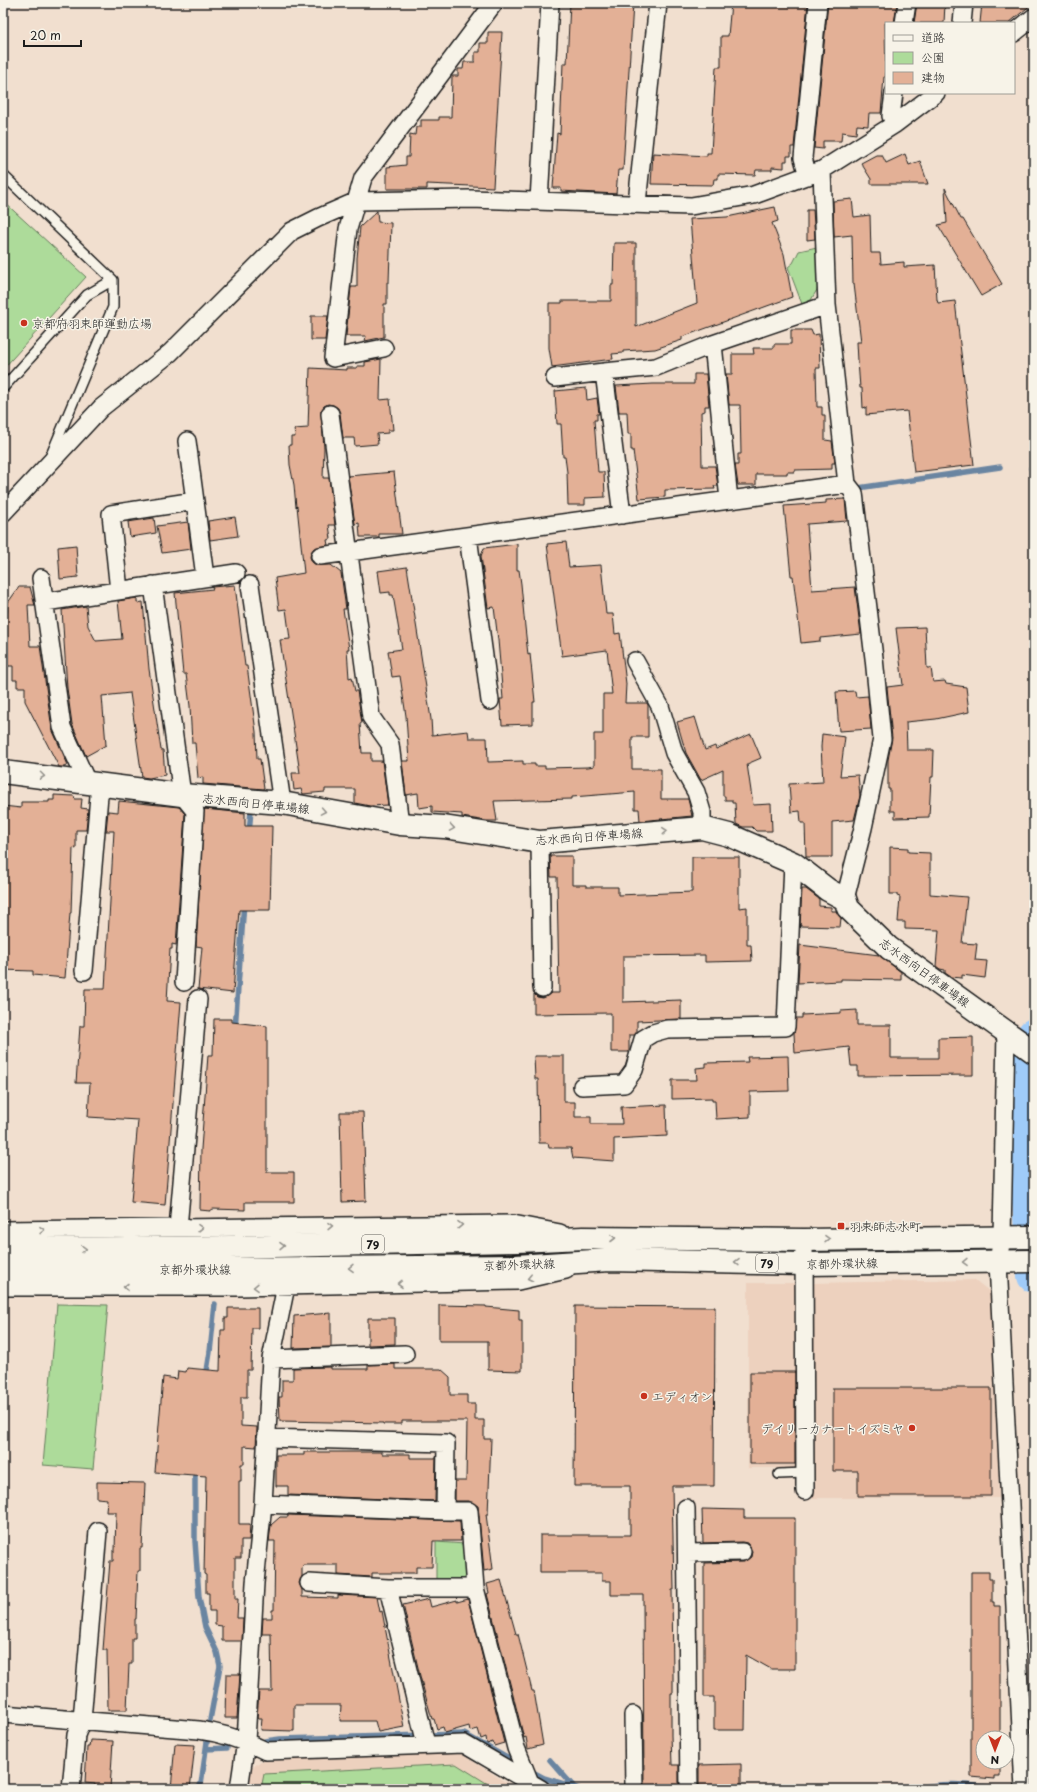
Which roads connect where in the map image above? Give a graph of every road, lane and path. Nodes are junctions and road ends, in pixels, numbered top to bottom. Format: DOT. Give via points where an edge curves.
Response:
graph roads {
  1 [pos="494,3"];
  2 [pos="550,3"];
  3 [pos="658,3"];
  4 [pos="818,3"];
  5 [pos="907,3"];
  6 [pos="964,3"];
  7 [pos="1034,17"];
  8 [pos="904,22"];
  9 [pos="962,22"];
  10 [pos="1015,32"];
  11 [pos="894,94"];
  12 [pos="935,94"];
  13 [pos="895,124"];
  14 [pos="815,173"];
  15 [pos="3,175"];
  16 [pos="357,201"];
  17 [pos="539,201"];
  18 [pos="638,203"];
  19 [pos="112,280"];
  20 [pos="827,305"];
  21 [pos="713,344"];
  22 [pos="384,348"];
  23 [pos="604,372"];
  24 [pos="555,378"];
  25 [pos="3,388"];
  26 [pos="330,414"];
  27 [pos="187,441"];
  28 [pos="46,466"];
  29 [pos="848,484"];
  30 [pos="729,500"];
  31 [pos="195,501"];
  32 [pos="3,513"];
  33 [pos="622,515"];
  34 [pos="468,536"];
  35 [pos="349,552"];
  36 [pos="320,556"];
  37 [pos="236,572"];
  38 [pos="205,577"];
  39 [pos="42,578"];
  40 [pos="153,585"];
  41 [pos="250,585"];
  42 [pos="119,591"];
  43 [pos="45,602"];
  44 [pos="635,661"];
  45 [pos="490,702"];
  46 [pos="3,772"];
  47 [pos="94,783"];
  48 [pos="182,795"];
  49 [pos="282,803"];
  50 [pos="400,824"];
  51 [pos="702,828"];
  52 [pos="540,842"];
  53 [pos="793,863"];
  54 [pos="845,898"];
  55 [pos="84,971"];
  56 [pos="184,982"];
  57 [pos="542,988"];
  58 [pos="198,999"];
  59 [pos="1021,1042"];
  60 [pos="582,1086"];
  61 [pos="178,1228"];
  62 [pos="3,1230"];
  63 [pos="1018,1237"];
  64 [pos="583,1238"];
  65 [pos="804,1240"];
  66 [pos="3,1248"];
  67 [pos="609,1260"];
  68 [pos="1017,1262"];
  69 [pos="805,1264"];
  70 [pos="3,1269"];
  71 [pos="286,1286"];
  72 [pos="3,1287"];
  73 [pos="405,1354"];
  74 [pos="271,1359"];
  75 [pos="266,1438"];
  76 [pos="805,1473"];
  77 [pos="779,1474"];
  78 [pos="805,1491"];
  79 [pos="263,1504"];
  80 [pos="686,1508"];
  81 [pos="445,1511"];
  82 [pos="98,1531"];
  83 [pos="742,1552"];
  84 [pos="687,1553"];
  85 [pos="309,1583"];
  86 [pos="388,1588"];
  87 [pos="475,1588"];
  88 [pos="3,1714"];
  89 [pos="633,1715"];
  90 [pos="82,1720"];
  91 [pos="424,1738"];
  92 [pos="246,1741"];
  93 [pos="529,1778"];
  94 [pos="1024,1787"];
  95 [pos="71,1789"];
  96 [pos="239,1789"];
  97 [pos="634,1789"];
  98 [pos="689,1789"];
  1 -- 16 [label="street" via="363,178"];
  2 -- 17 [label="street"];
  3 -- 18 [label="street"];
  4 -- 14 [label="street" via="803,158"];
  5 -- 8 [label="street"];
  6 -- 9 [label="street"];
  7 -- 10 [label="street"];
  11 -- 13 [label="street" via="891,116"];
  12 -- 13 [label="street"];
  13 -- 14 [label="street"];
  14 -- 18 [label="street" via="754,195 691,206"];
  14 -- 20 [label="street"];
  15 -- 19 [label="lane"];
  16 -- 17 [label="street"];
  16 -- 22 [label="street" via="348,229 332,358"];
  16 -- 28 [label="street" via="292,231 170,352 101,408"];
  17 -- 18 [label="street"];
  19 -- 25 [label="lane" via="87,295"];
  19 -- 28 [label="lane" via="112,307"];
  20 -- 21 [label="street"];
  20 -- 29 [label="street"];
  21 -- 23 [label="street" via="656,368"];
  21 -- 30 [label="street"];
  23 -- 24 [label="street"];
  23 -- 33 [label="street"];
  26 -- 35 [label="street"];
  27 -- 31 [label="street"];
  28 -- 32 [label="street"];
  29 -- 30 [label="street"];
  29 -- 54 [label="street" via="854,493 882,739 864,828"];
  30 -- 33 [label="street"];
  31 -- 38 [label="street"];
  31 -- 42 [label="street" via="111,514"];
  33 -- 34 [label="street"];
  34 -- 35 [label="street"];
  34 -- 45 [label="street"];
  35 -- 36 [label="street"];
  35 -- 50 [label="street" via="370,717 390,744"];
  37 -- 38 [label="street"];
  38 -- 40 [label="street"];
  39 -- 43 [label="street"];
  40 -- 42 [label="street"];
  40 -- 48 [label="street"];
  41 -- 49 [label="street"];
  42 -- 43 [label="street"];
  43 -- 47 [label="street" via="62,727"];
  44 -- 51 [label="street" via="660,706 674,753 696,792 702,812"];
  46 -- 47 [label="main road, 志水西向日停車場線, one-way"];
  47 -- 48 [label="main road, 志水西向日停車場線"];
  47 -- 55 [label="street"];
  48 -- 49 [label="main road, 志水西向日停車場線"];
  48 -- 56 [label="street" via="195,811"];
  49 -- 50 [label="main road, 志水西向日停車場線, one-way"];
  50 -- 52 [label="main road, 志水西向日停車場線, one-way" via="444,827"];
  52 -- 51 [label="main road, 志水西向日停車場線, one-way"];
  51 -- 53 [label="main road, 志水西向日停車場線" via="729,835"];
  52 -- 57 [label="street"];
  53 -- 54 [label="main road, 志水西向日停車場線" via="828,890"];
  53 -- 60 [label="street" via="786,1027 667,1029 653,1033 643,1039 634,1070 624,1084"];
  54 -- 59 [label="main road, 志水西向日停車場線" via="848,908 889,948"];
  58 -- 61 [label="street"];
  59 -- 63 [label="street"];
  62 -- 61 [label="street, one-way"];
  61 -- 64 [label="street, one-way" via="513,1224"];
  65 -- 63 [label="main road, 京都外環状線 / 79, one-way"];
  63 -- 68 [label="street"];
  64 -- 65 [label="main road, 京都外環状線 / 79, one-way"];
  66 -- 64 [label="main road, 京都外環状線 / 79, one-way" via="229,1247"];
  65 -- 69 [label="street"];
  69 -- 67 [label="main road, 京都外環状線 / 79, one-way"];
  67 -- 70 [label="main road, 京都外環状線 / 79, one-way" via="516,1266"];
  67 -- 71 [label="street, one-way" via="518,1281"];
  68 -- 69 [label="main road, 京都外環状線 / 79, one-way"];
  68 -- 94 [label="street"];
  69 -- 76 [label="street"];
  71 -- 72 [label="street, one-way"];
  71 -- 74 [label="street"];
  73 -- 74 [label="street"];
  74 -- 75 [label="street"];
  75 -- 79 [label="street"];
  75 -- 81 [label="street" via="446,1443"];
  76 -- 77 [label="lane"];
  76 -- 78 [label="street"];
  79 -- 81 [label="street"];
  79 -- 92 [label="street" via="255,1583"];
  80 -- 84 [label="street"];
  81 -- 87 [label="street" via="469,1511"];
  82 -- 90 [label="street"];
  83 -- 84 [label="street"];
  84 -- 98 [label="street"];
  85 -- 86 [label="street"];
  86 -- 87 [label="street"];
  86 -- 91 [label="street"];
  87 -- 93 [label="street" via="516,1748"];
  88 -- 90 [label="street"];
  89 -- 97 [label="street"];
  90 -- 92 [label="street" via="216,1732"];
  90 -- 95 [label="street" via="76,1735"];
  91 -- 92 [label="street" via="266,1752"];
  91 -- 93 [label="street" via="464,1744"];
  92 -- 96 [label="street"];
}
